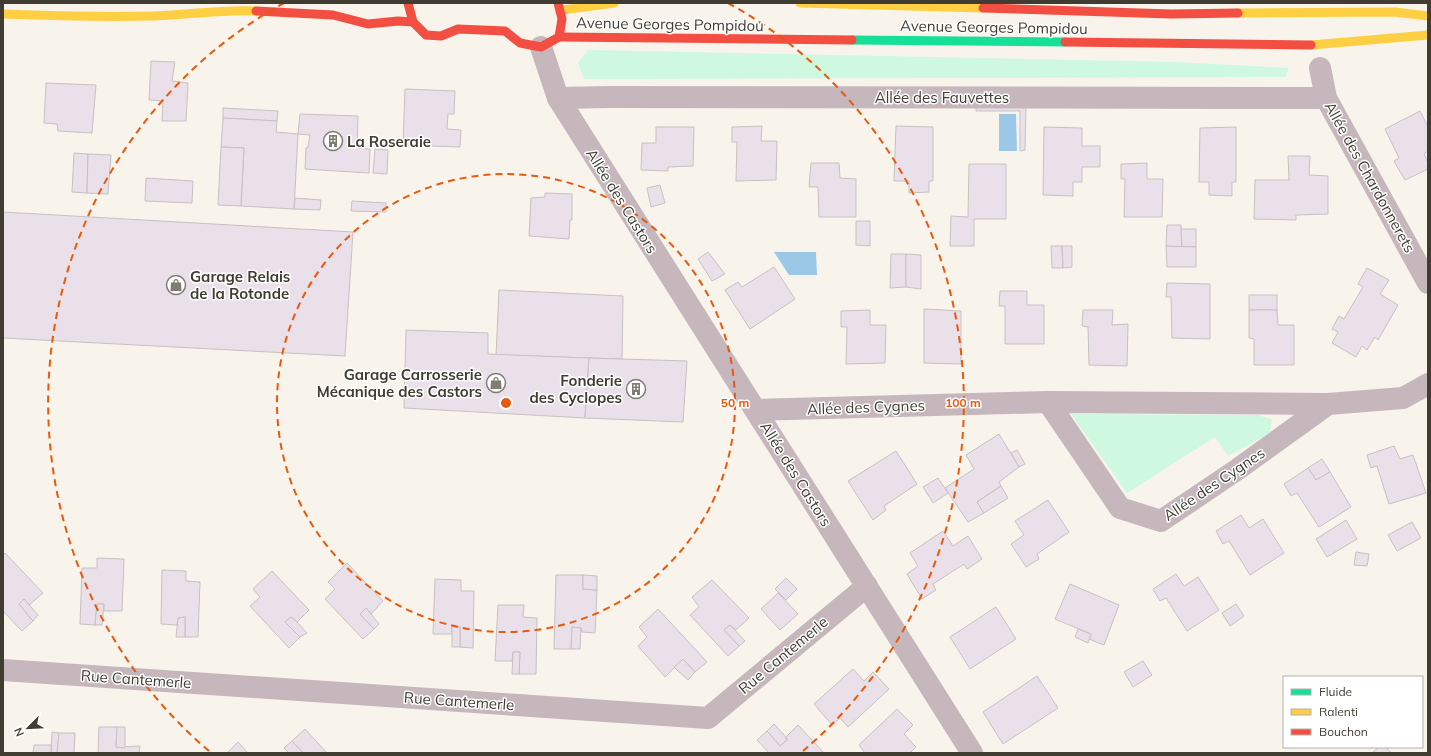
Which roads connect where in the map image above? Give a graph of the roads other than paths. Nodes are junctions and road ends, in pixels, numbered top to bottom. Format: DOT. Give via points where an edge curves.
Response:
graph roads {
  1 [pos="408,3"];
  2 [pos="614,3"];
  3 [pos="800,3"];
  4 [pos="560,6"];
  5 [pos="3,14"];
  6 [pos="1428,16"];
  7 [pos="413,22"];
  8 [pos="1428,35"];
  9 [pos="550,42"];
  10 [pos="1320,68"];
  11 [pos="558,98"];
  12 [pos="1326,98"];
  13 [pos="1428,283"];
  14 [pos="1428,384"];
  15 [pos="1048,402"];
  16 [pos="1328,404"];
  17 [pos="756,410"];
  18 [pos="867,586"];
  19 [pos="3,670"];
  20 [pos="972,753"];
  1 -- 7 [label="main road"];
  2 -- 4 [label="main road, Avenue Georges Pompidou"];
  3 -- 6 [label="main road, Avenue Georges Pompidou" via="1171,14 1395,12"];
  4 -- 9 [label="main road, Avenue Georges Pompidou" via="563,24"];
  5 -- 7 [label="main road" via="67,17 157,16 235,10 333,15 368,24"];
  7 -- 9 [label="main road, Avenue Georges Pompidou" via="426,35 441,36 458,29 505,31 520,43"];
  8 -- 9 [label="main road, Avenue Georges Pompidou" via="1320,45"];
  9 -- 11 [label="street, Allée des Castors"];
  10 -- 12 [label="street, Allée des Chardonnerets"];
  11 -- 12 [label="street, Allée des Fauvettes"];
  11 -- 17 [label="street, Allée des Castors"];
  12 -- 13 [label="street, Allée des Chardonnerets"];
  14 -- 16 [label="street, Allée des Cygnes" via="1403,398"];
  15 -- 16 [label="street, Allée des Cygnes"];
  15 -- 16 [label="street, Allée des Cygnes" via="1120,508 1161,521"];
  15 -- 17 [label="street, Allée des Cygnes"];
  17 -- 18 [label="street, Allée des Castors"];
  18 -- 19 [label="street, Rue Cantemerle" via="708,718"];
  18 -- 20 [label="street, Allée des Castors"];
}
